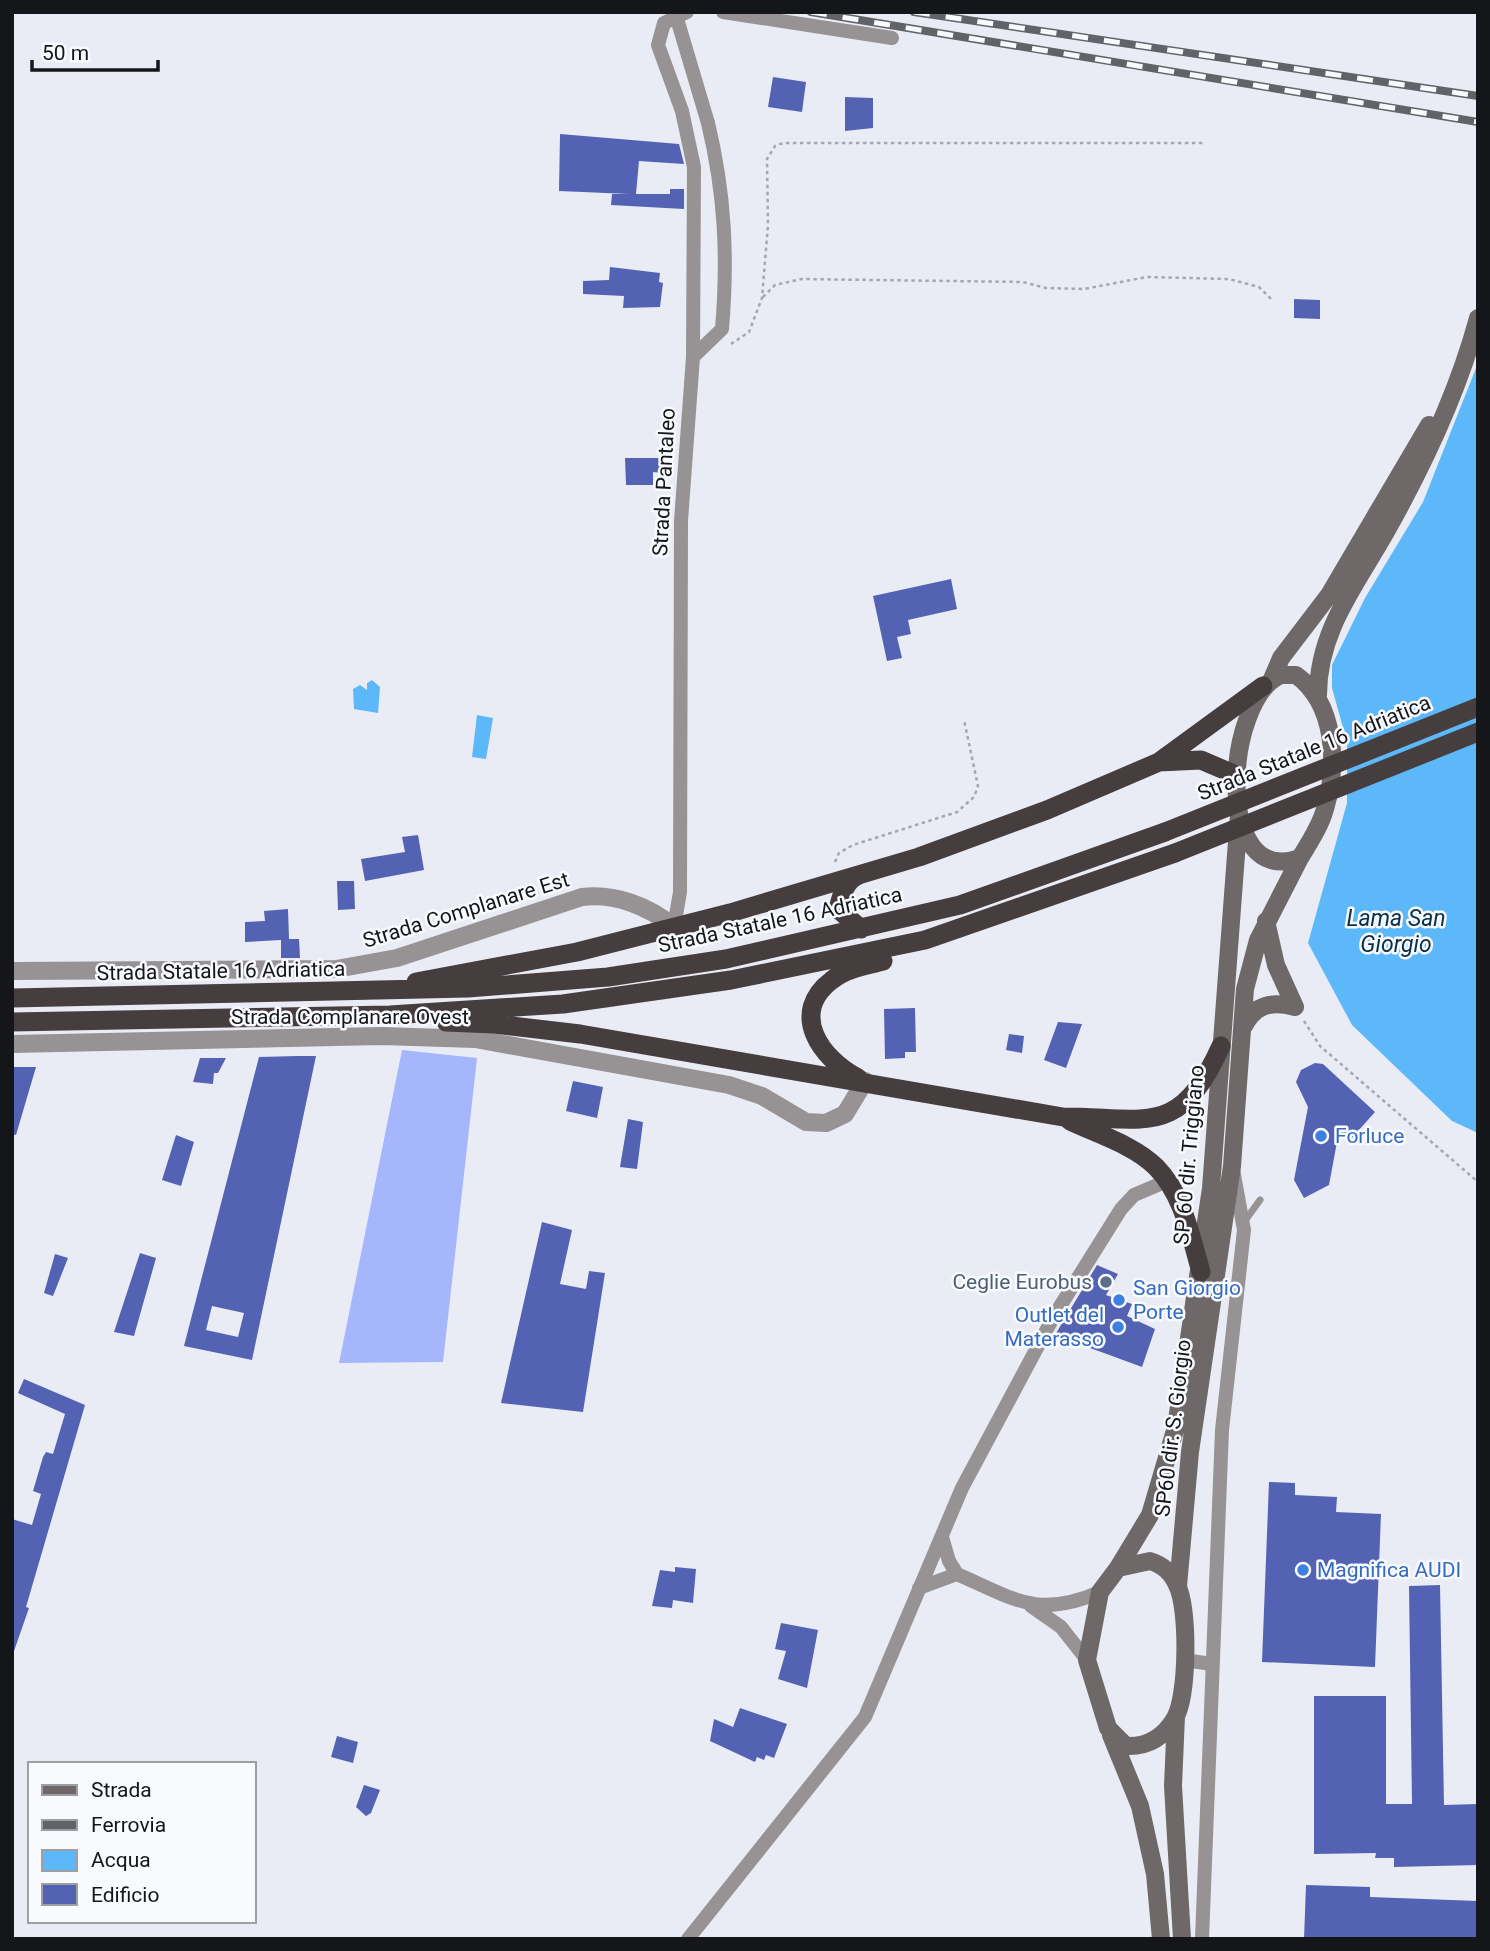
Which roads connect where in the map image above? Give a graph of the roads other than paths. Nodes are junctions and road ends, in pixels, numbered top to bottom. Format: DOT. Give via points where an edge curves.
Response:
graph roads {
  1 [pos="676,12"];
  2 [pos="687,12"];
  3 [pos="723,12"];
  4 [pos="892,37"];
  5 [pos="1478,318"];
  6 [pos="693,357"];
  7 [pos="1456,380"];
  8 [pos="1267,682"];
  9 [pos="1318,695"];
  10 [pos="1478,707"];
  11 [pos="1478,732"];
  12 [pos="1159,762"];
  13 [pos="1236,775"];
  14 [pos="1239,816"];
  15 [pos="1300,858"];
  16 [pos="865,873"];
  17 [pos="790,894"];
  18 [pos="838,909"];
  19 [pos="1266,920"];
  20 [pos="674,927"];
  21 [pos="860,929"];
  22 [pos="925,940"];
  23 [pos="12,971"];
  24 [pos="385,990"];
  25 [pos="12,998"];
  26 [pos="390,1015"];
  27 [pos="12,1021"];
  28 [pos="1244,1026"];
  29 [pos="12,1044"];
  30 [pos="1221,1046"];
  31 [pos="865,1081"];
  32 [pos="1063,1117"];
  33 [pos="1232,1166"];
  34 [pos="1167,1181"];
  35 [pos="1260,1199"];
  36 [pos="1243,1223"];
  37 [pos="1201,1272"];
  38 [pos="942,1537"];
  39 [pos="1118,1568"];
  40 [pos="957,1574"];
  41 [pos="1178,1586"];
  42 [pos="919,1588"];
  43 [pos="1100,1592"];
  44 [pos="1031,1606"];
  45 [pos="1087,1660"];
  46 [pos="1184,1660"];
  47 [pos="1213,1664"];
  48 [pos="1177,1716"];
  49 [pos="1108,1728"];
  50 [pos="688,1939"];
  51 [pos="1161,1939"];
  52 [pos="1182,1939"];
  53 [pos="1202,1939"];
  1 -- 6 [label="street, bridge" via="709,123 727,261 722,328"];
  2 -- 6 [label="street, Strada Pantaleo" via="664,23 658,46 692,146"];
  3 -- 4 [label="street"];
  5 -- 7 [label="main road"];
  6 -- 20 [label="street, Strada Pantaleo" via="681,521 680,892"];
  7 -- 8 [label="main road" via="1329,595"];
  7 -- 9 [label="main road" via="1426,457 1336,615 1318,673"];
  8 -- 9 [label="main road" via="1280,675 1296,675"];
  8 -- 12 [label="highway"];
  8 -- 13 [label="main road" via="1251,705"];
  9 -- 15 [label="main road, SP60 dir. S. Giorgio" via="1329,731 1331,774 1325,810"];
  10 -- 21 [label="highway, Strada Statale 16 Adriatica, bridge" via="1165,832 960,905"];
  11 -- 22 [label="highway, bridge" via="1175,853"];
  12 -- 13 [label="highway" via="1200,760"];
  12 -- 16 [label="highway" via="1047,810"];
  13 -- 14 [label="main road"];
  14 -- 15 [label="main road" via="1255,851 1267,861 1287,863"];
  14 -- 30 [label="main road, SP 60 dir. Triggiano"];
  15 -- 19 [label="main road, SP60 dir. S. Giorgio"];
  16 -- 17 [label="highway"];
  16 -- 18 [label="highway" via="853,877"];
  17 -- 18 [label="highway" via="815,897"];
  17 -- 20 [label="highway"];
  18 -- 21 [label="highway"];
  19 -- 28 [label="main road, SP60 dir. S. Giorgio" via="1250,964"];
  19 -- 28 [label="main road" via="1276,965 1295,1007 1281,1003 1260,1007 1252,1011"];
  20 -- 23 [label="street, Strada Complanare Est" via="635,905 599,895 397,958 336,969"];
  20 -- 24 [label="highway" via="577,952 436,976"];
  21 -- 24 [label="highway, Strada Statale 16 Adriatica" via="726,959 608,977"];
  22 -- 26 [label="highway" via="731,980 563,1004"];
  22 -- 31 [label="highway" via="901,956 846,971 817,996 813,1032 821,1050 832,1063"];
  24 -- 25 [label="highway, Strada Statale 16 Adriatica"];
  26 -- 27 [label="highway"];
  26 -- 31 [label="highway" via="580,1034"];
  28 -- 33 [label="main road, SP60 dir. S. Giorgio"];
  29 -- 31 [label="street, Strada Complanare Ovest" via="383,1036 475,1039 729,1084 762,1096 806,1122 826,1123 845,1114"];
  30 -- 32 [label="highway" via="1207,1078 1193,1094 1157,1118 1130,1122"];
  30 -- 37 [label="main road, SP 60 dir. Triggiano"];
  31 -- 32 [label="highway"];
  32 -- 34 [label="highway" via="1146,1159"];
  33 -- 36 [label="street"];
  33 -- 41 [label="main road, SP60 dir. S. Giorgio" via="1190,1452"];
  34 -- 37 [label="highway" via="1179,1203"];
  34 -- 38 [label="street" via="1134,1195 1121,1209 988,1435"];
  35 -- 36 [label="lane"];
  36 -- 47 [label="street" via="1222,1430"];
  37 -- 39 [label="main road, SP 60 dir. Triggiano" via="1166,1470 1150,1515"];
  38 -- 40 [label="street"];
  38 -- 42 [label="street"];
  39 -- 41 [label="main road" via="1150,1561 1168,1570"];
  39 -- 43 [label="main road, SP 60 dir. Triggiano"];
  40 -- 42 [label="street"];
  40 -- 44 [label="street"];
  41 -- 46 [label="main road, SP60 dir. S. Giorgio" via="1184,1611"];
  42 -- 50 [label="street" via="865,1717"];
  43 -- 44 [label="street" via="1073,1604"];
  43 -- 45 [label="main road"];
  44 -- 45 [label="street" via="1061,1627"];
  45 -- 49 [label="main road"];
  46 -- 47 [label="street"];
  46 -- 48 [label="main road, SP60 dir. S. Giorgio"];
  47 -- 53 [label="street"];
  48 -- 49 [label="main road" via="1164,1733 1137,1747 1126,1746"];
  48 -- 52 [label="main road, SP60 dir. S. Giorgio" via="1173,1786"];
  49 -- 51 [label="main road" via="1140,1805 1155,1874"];
}
